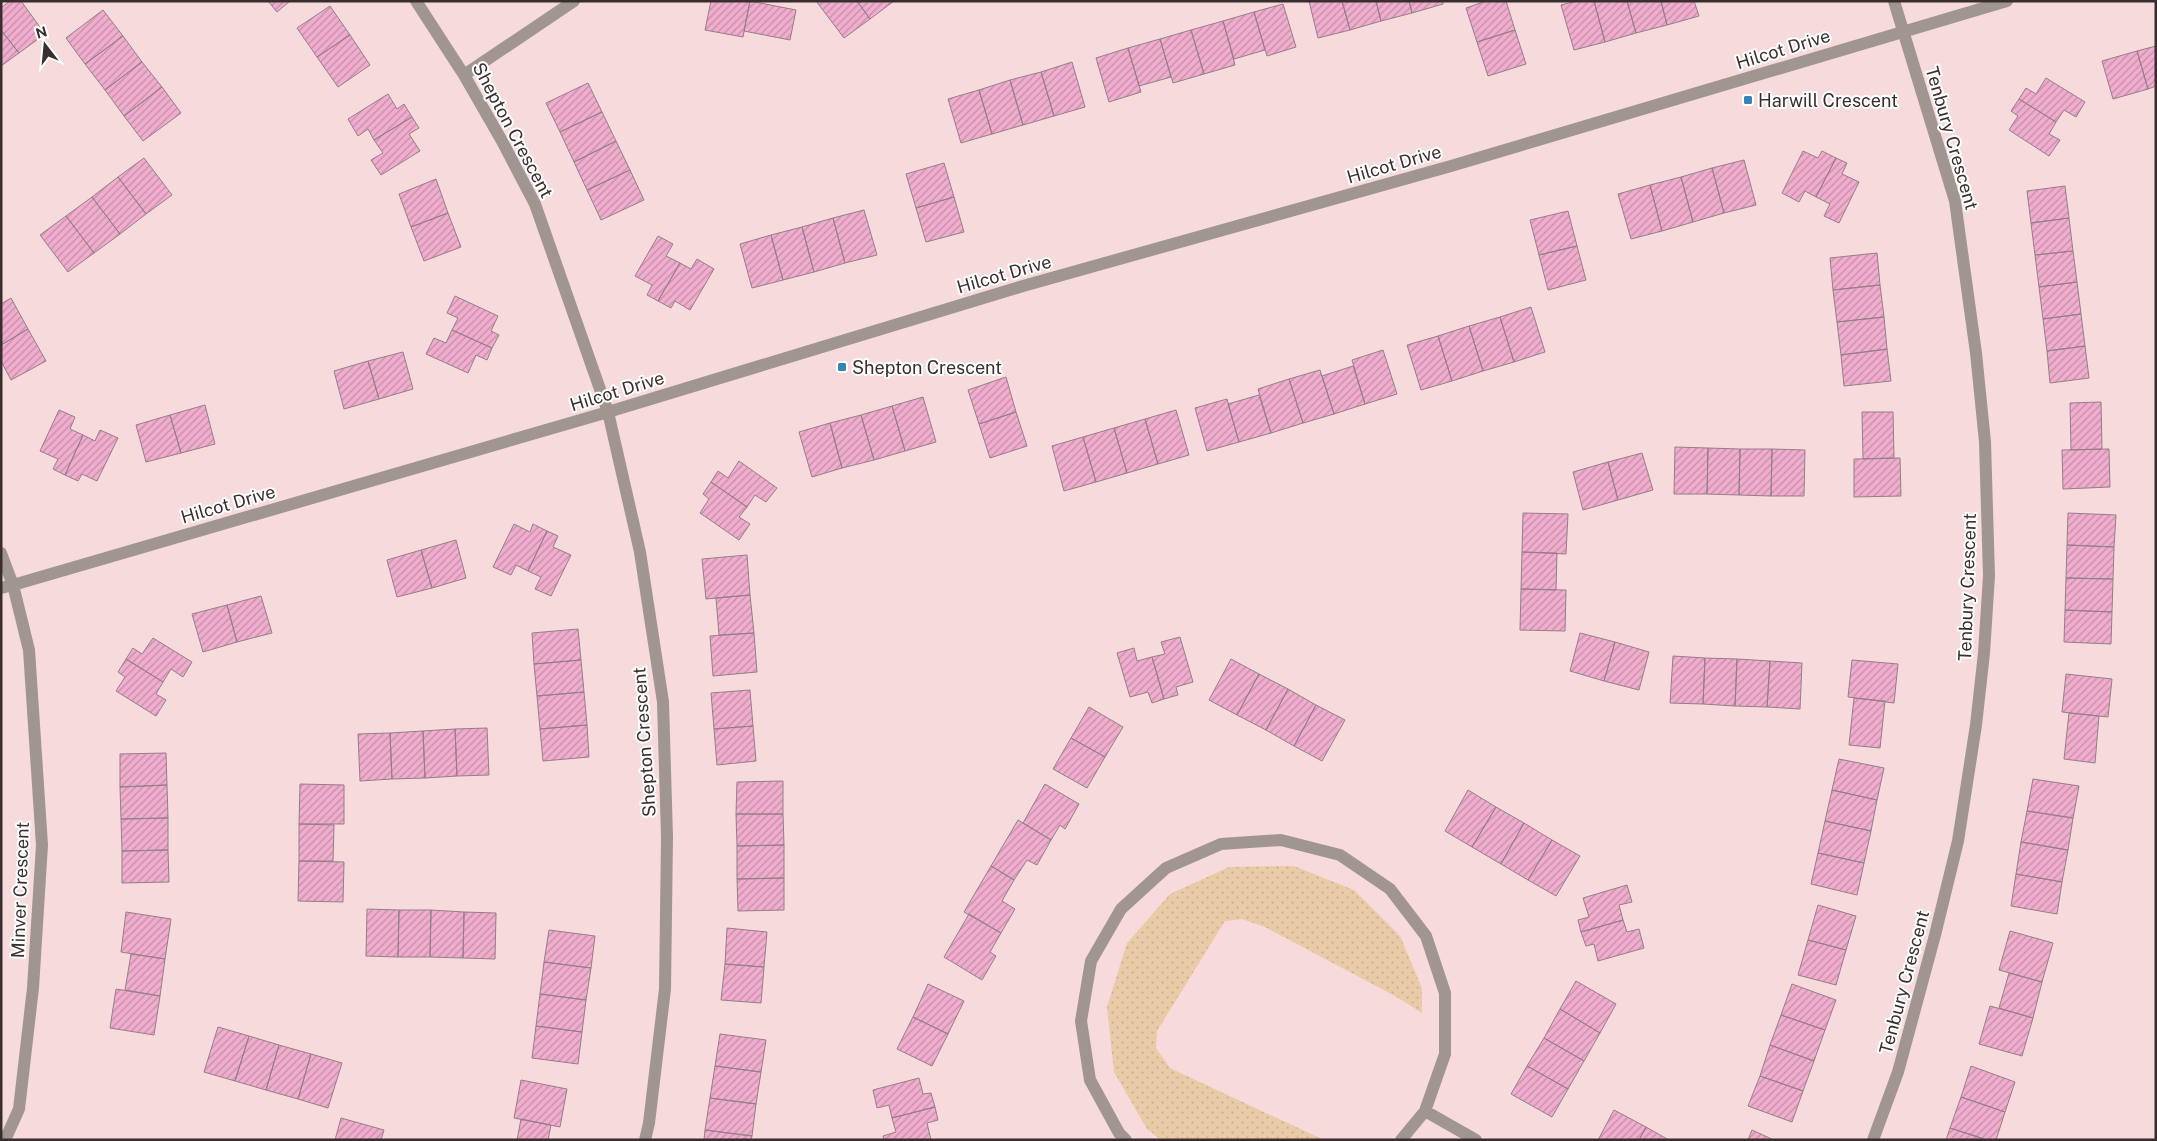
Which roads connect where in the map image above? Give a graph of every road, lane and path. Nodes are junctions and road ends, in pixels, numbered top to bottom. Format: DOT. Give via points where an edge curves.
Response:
graph roads {
  1 [pos="416,1"];
  2 [pos="574,1"];
  3 [pos="1894,1"];
  4 [pos="2007,1"];
  5 [pos="1902,32"];
  6 [pos="464,75"];
  7 [pos="608,412"];
  8 [pos="1,553"];
  9 [pos="7,586"];
  10 [pos="1425,1110"];
  11 [pos="5,1140"];
  12 [pos="645,1140"];
  13 [pos="1126,1140"];
  14 [pos="1401,1140"];
  15 [pos="1476,1140"];
  16 [pos="1874,1140"];
  1 -- 6 [label="street, Shepton Crescent"];
  2 -- 6 [label="street"];
  3 -- 5 [label="street"];
  4 -- 5 [label="street, Hilcot Drive"];
  5 -- 7 [label="street, Hilcot Drive" via="1451,166 1023,286"];
  5 -- 16 [label="street, Tenbury Crescent" via="1955,201 1985,442 1989,576 1976,724 1958,841 1898,1072"];
  6 -- 7 [label="street, Shepton Crescent" via="535,204"];
  7 -- 9 [label="street, Hilcot Drive"];
  7 -- 12 [label="street, Shepton Crescent" via="640,552 662,702 668,837 665,989 650,1123"];
  8 -- 9 [label="street, Minver Crescent"];
  9 -- 11 [label="street, Minver Crescent" via="29,650 42,846 34,988 19,1108"];
  10 -- 13 [label="street" via="1445,1054 1445,993 1426,936 1390,889 1340,855 1281,840 1221,844 1166,868 1121,908 1091,961 1081,1020 1090,1080"];
  10 -- 14 [label="street"];
  10 -- 15 [label="street"];
}
